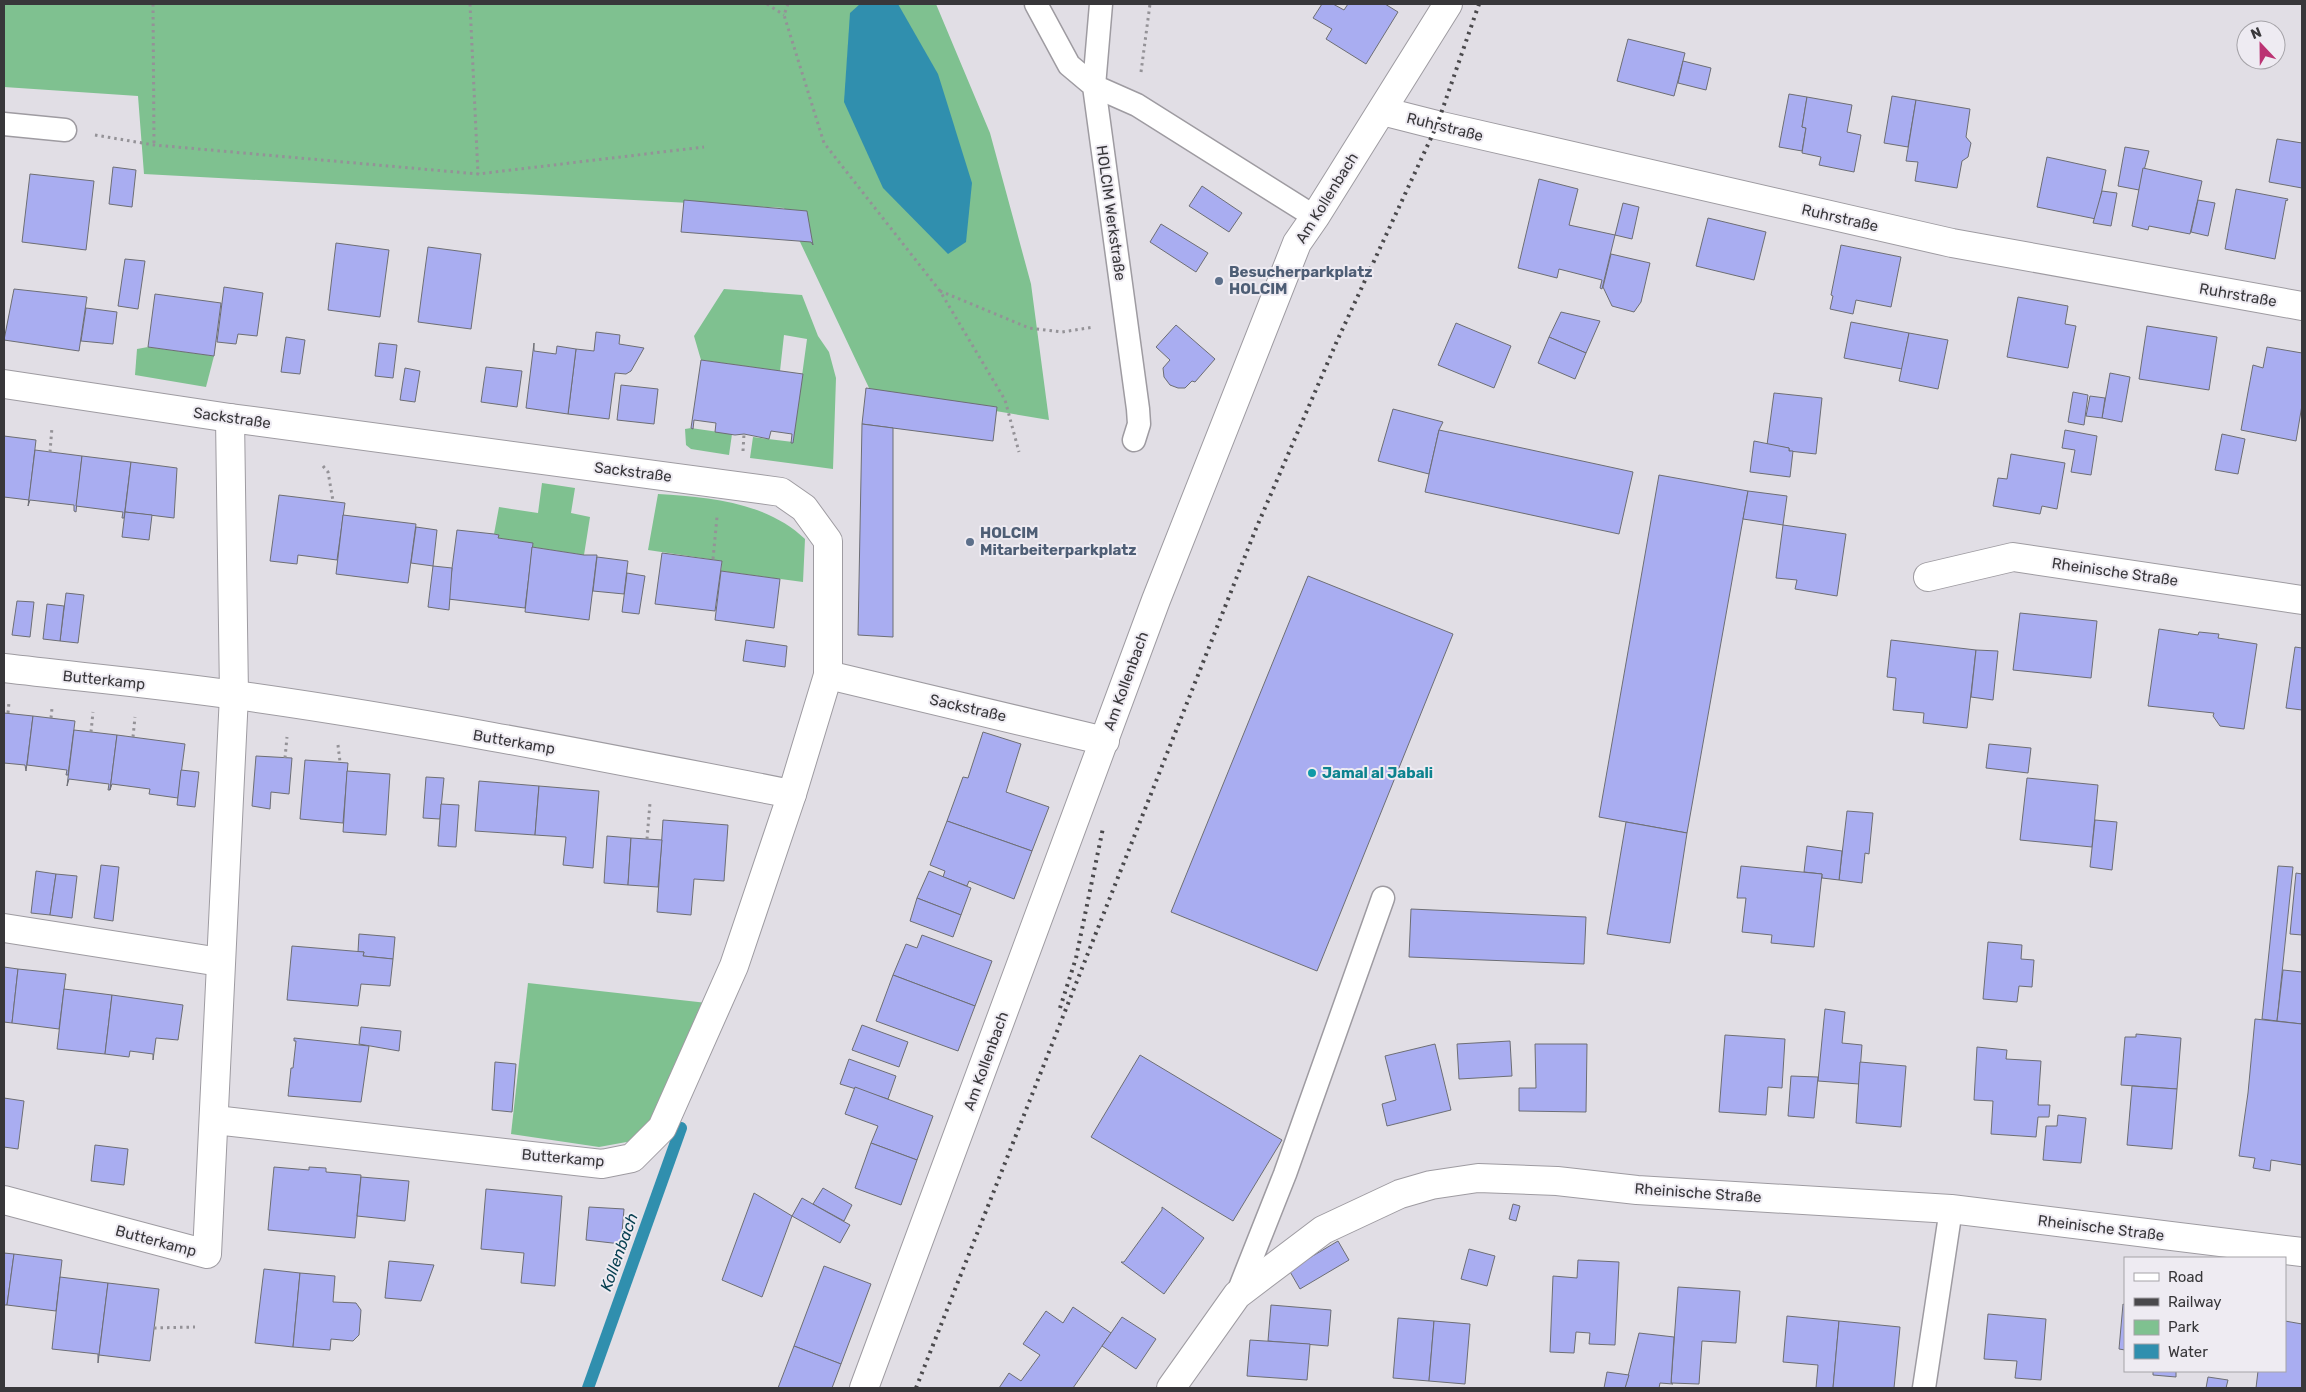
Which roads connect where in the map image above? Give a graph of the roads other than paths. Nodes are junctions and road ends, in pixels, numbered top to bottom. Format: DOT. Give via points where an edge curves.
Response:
graph roads {
  1 [pos="1036,4"];
  2 [pos="1101,4"];
  3 [pos="1448,4"];
  4 [pos="1094,86"];
  5 [pos="1382,111"];
  6 [pos="4,124"];
  7 [pos="65,130"];
  8 [pos="1315,217"];
  9 [pos="2302,306"];
  10 [pos="4,384"];
  11 [pos="230,418"];
  12 [pos="1134,440"];
  13 [pos="1928,577"];
  14 [pos="2302,600"];
  15 [pos="4,668"];
  16 [pos="828,675"];
  17 [pos="234,695"];
  18 [pos="1104,741"];
  19 [pos="792,794"];
  20 [pos="1383,898"];
  21 [pos="4,928"];
  22 [pos="220,962"];
  23 [pos="215,1120"];
  24 [pos="4,1200"];
  25 [pos="1951,1209"];
  26 [pos="2302,1252"];
  27 [pos="1237,1295"];
  28 [pos="864,1388"];
  29 [pos="1171,1388"];
  30 [pos="1924,1388"];
  1 -- 4 [label="lane" via="1069,65"];
  2 -- 4 [label="lane, HOLCIM Werkstraße"];
  3 -- 5 [label="street, Am Kollenbach"];
  4 -- 8 [label="lane" via="1137,105"];
  4 -- 12 [label="lane, HOLCIM Werkstraße" via="1138,409 1139,424"];
  5 -- 8 [label="street, Am Kollenbach"];
  5 -- 9 [label="street, Ruhrstraße" via="1952,243"];
  6 -- 7 [label="lane"];
  8 -- 18 [label="street, Am Kollenbach" via="1297,243"];
  10 -- 11 [label="street, Sackstraße"];
  11 -- 16 [label="street, Sackstraße" via="781,492 804,508 828,541"];
  11 -- 17 [label="street, Butterkamp"];
  13 -- 14 [label="street, Rheinische Straße" via="2014,557"];
  15 -- 17 [label="street, Butterkamp"];
  16 -- 18 [label="street, Sackstraße"];
  16 -- 19 [label="street, Butterkamp"];
  17 -- 19 [label="street, Butterkamp" via="513,741"];
  17 -- 22 [label="street, Butterkamp"];
  18 -- 28 [label="street, Am Kollenbach"];
  19 -- 23 [label="street, Butterkamp" via="734,966 662,1128 632,1158 602,1164"];
  20 -- 27 [label="lane" via="1285,1174"];
  21 -- 22 [label="street"];
  22 -- 23 [label="street, Butterkamp"];
  23 -- 24 [label="street, Butterkamp" via="206,1254"];
  25 -- 26 [label="street, Rheinische Straße"];
  25 -- 27 [label="street, Rheinische Straße" via="1478,1178 1431,1185 1400,1194 1323,1230"];
  25 -- 30 [label="lane"];
  27 -- 29 [label="street, Rheinische Straße"];
}
